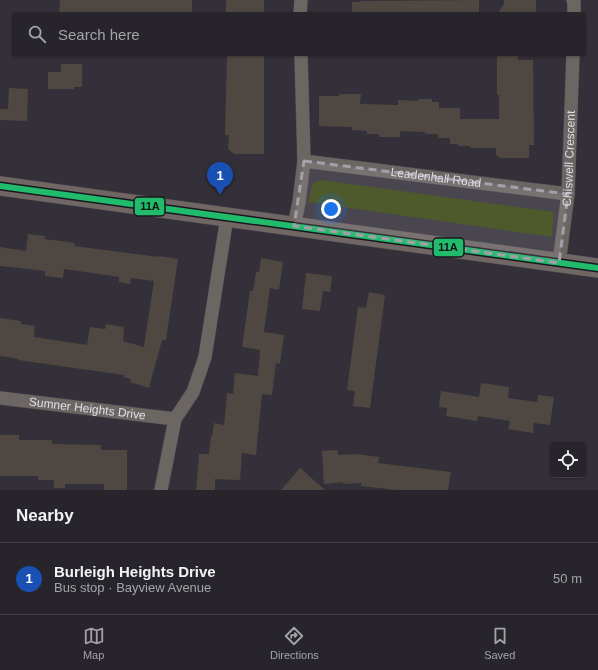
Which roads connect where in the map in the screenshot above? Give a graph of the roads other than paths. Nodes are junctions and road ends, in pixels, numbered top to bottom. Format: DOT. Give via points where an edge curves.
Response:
graph roads {
  1 [pos="301,0"];
  2 [pos="573,0"];
  3 [pos="300,12"];
  4 [pos="574,12"];
  5 [pos="301,56"];
  6 [pos="572,56"];
  7 [pos="304,161"];
  8 [pos="0,186"];
  9 [pos="568,194"];
  10 [pos="227,217"];
  11 [pos="294,226"];
  12 [pos="558,263"];
  13 [pos="598,268"];
  14 [pos="0,398"];
  15 [pos="175,419"];
  16 [pos="161,490"];
  1 -- 3 [label="street"];
  2 -- 4 [label="street"];
  5 -- 7 [label="street"];
  6 -- 9 [label="street, Chiswell Crescent"];
  7 -- 9 [label="street, Leadenhall Road"];
  7 -- 11 [label="street"];
  8 -- 10 [label="main road"];
  9 -- 12 [label="street, Chiswell Crescent"];
  10 -- 11 [label="main road"];
  10 -- 15 [label="street" via="205,357 193,392"];
  11 -- 12 [label="main road"];
  12 -- 13 [label="main road"];
  14 -- 15 [label="street, Sumner Heights Drive"];
  15 -- 16 [label="street"];
}
